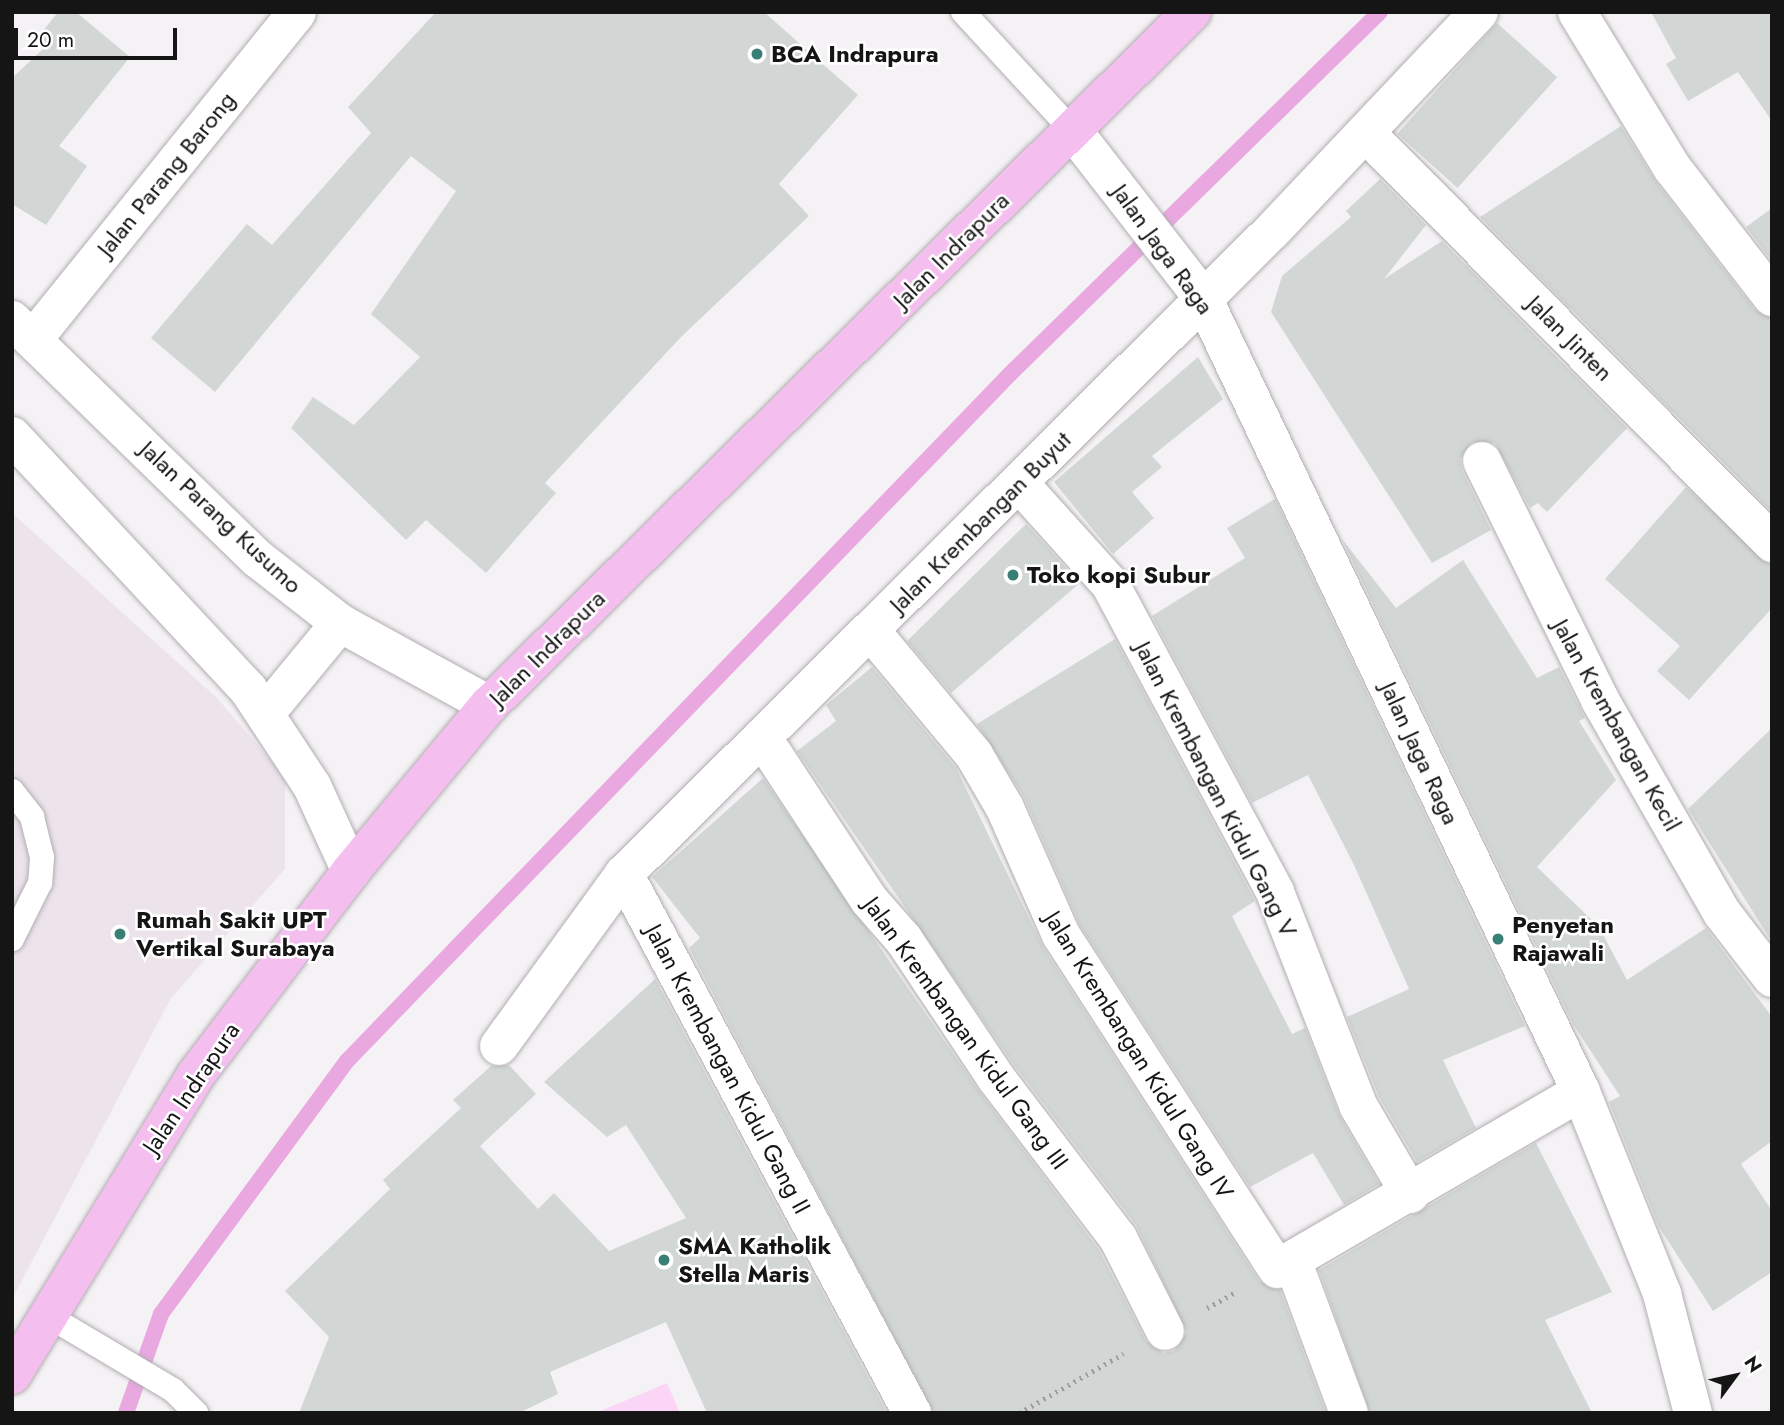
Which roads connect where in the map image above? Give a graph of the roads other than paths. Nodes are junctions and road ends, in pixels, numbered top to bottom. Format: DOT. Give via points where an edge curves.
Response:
graph roads {
  1 [pos="297,12"];
  2 [pos="963,12"];
  3 [pos="1192,12"];
  4 [pos="1479,12"];
  5 [pos="1577,12"];
  6 [pos="1073,131"];
  7 [pos="1367,134"];
  8 [pos="1772,297"];
  9 [pos="1203,298"];
  10 [pos="23,328"];
  11 [pos="12,436"];
  12 [pos="1482,461"];
  13 [pos="1019,483"];
  14 [pos="1772,543"];
  15 [pos="340,623"];
  16 [pos="870,630"];
  17 [pos="489,705"];
  18 [pos="265,714"];
  19 [pos="762,737"];
  20 [pos="12,791"];
  21 [pos="351,871"];
  22 [pos="624,874"];
  23 [pos="12,939"];
  24 [pos="1772,978"];
  25 [pos="499,1046"];
  26 [pos="1581,1092"];
  27 [pos="1410,1194"];
  28 [pos="1284,1265"];
  29 [pos="45,1314"];
  30 [pos="1165,1331"];
  31 [pos="12,1375"];
  32 [pos="196,1413"];
  33 [pos="912,1413"];
  34 [pos="1349,1413"];
  35 [pos="1693,1413"];
  1 -- 10 [label="street, Jalan Parang Barong"];
  2 -- 6 [label="lane"];
  3 -- 6 [label="main road, Jalan Indrapura"];
  4 -- 7 [label="street, Jalan Krembangan Buyut"];
  5 -- 8 [label="street" via="1673,169"];
  6 -- 9 [label="street, Jalan Jaga Raga"];
  6 -- 17 [label="main road, Jalan Indrapura"];
  7 -- 9 [label="street, Jalan Krembangan Buyut"];
  7 -- 14 [label="street, Jalan Jinten"];
  9 -- 13 [label="street, Jalan Krembangan Buyut"];
  9 -- 26 [label="street, Jalan Jaga Raga"];
  10 -- 15 [label="street, Jalan Parang Kusumo" via="258,559"];
  11 -- 18 [label="street" via="159,590"];
  12 -- 24 [label="street, Jalan Krembangan Kecil" via="1600,700 1722,913"];
  13 -- 16 [label="street, Jalan Krembangan Buyut"];
  13 -- 27 [label="street, Jalan Krembangan Kidul Gang V" via="1110,584 1275,892 1359,1107"];
  15 -- 17 [label="street, Jalan Parang Kusumo"];
  15 -- 18 [label="street"];
  16 -- 19 [label="street, Jalan Krembangan Buyut"];
  16 -- 28 [label="street, Jalan Krembangan Kidul Gang IV" via="974,755 1005,808 1061,935"];
  17 -- 21 [label="main road, Jalan Indrapura"];
  18 -- 21 [label="street" via="312,786"];
  19 -- 22 [label="street, Jalan Krembangan Buyut"];
  19 -- 30 [label="street, Jalan Krembangan Kidul Gang III" via="869,900 904,940 996,1078 1118,1238"];
  20 -- 23 [label="lane" via="32,817 42,857 40,883"];
  21 -- 29 [label="main road, Jalan Indrapura" via="195,1076"];
  22 -- 25 [label="street, Jalan Krembangan Buyut"];
  22 -- 33 [label="street, Jalan Krembangan Kidul Gang II"];
  26 -- 27 [label="street"];
  26 -- 35 [label="street, Jalan Jaga Raga" via="1662,1294"];
  27 -- 28 [label="street"];
  28 -- 34 [label="street, Jalan Krembangan Kidul Gang IV"];
  29 -- 31 [label="main road, Jalan Indrapura"];
  29 -- 32 [label="lane" via="158,1381"];
}
